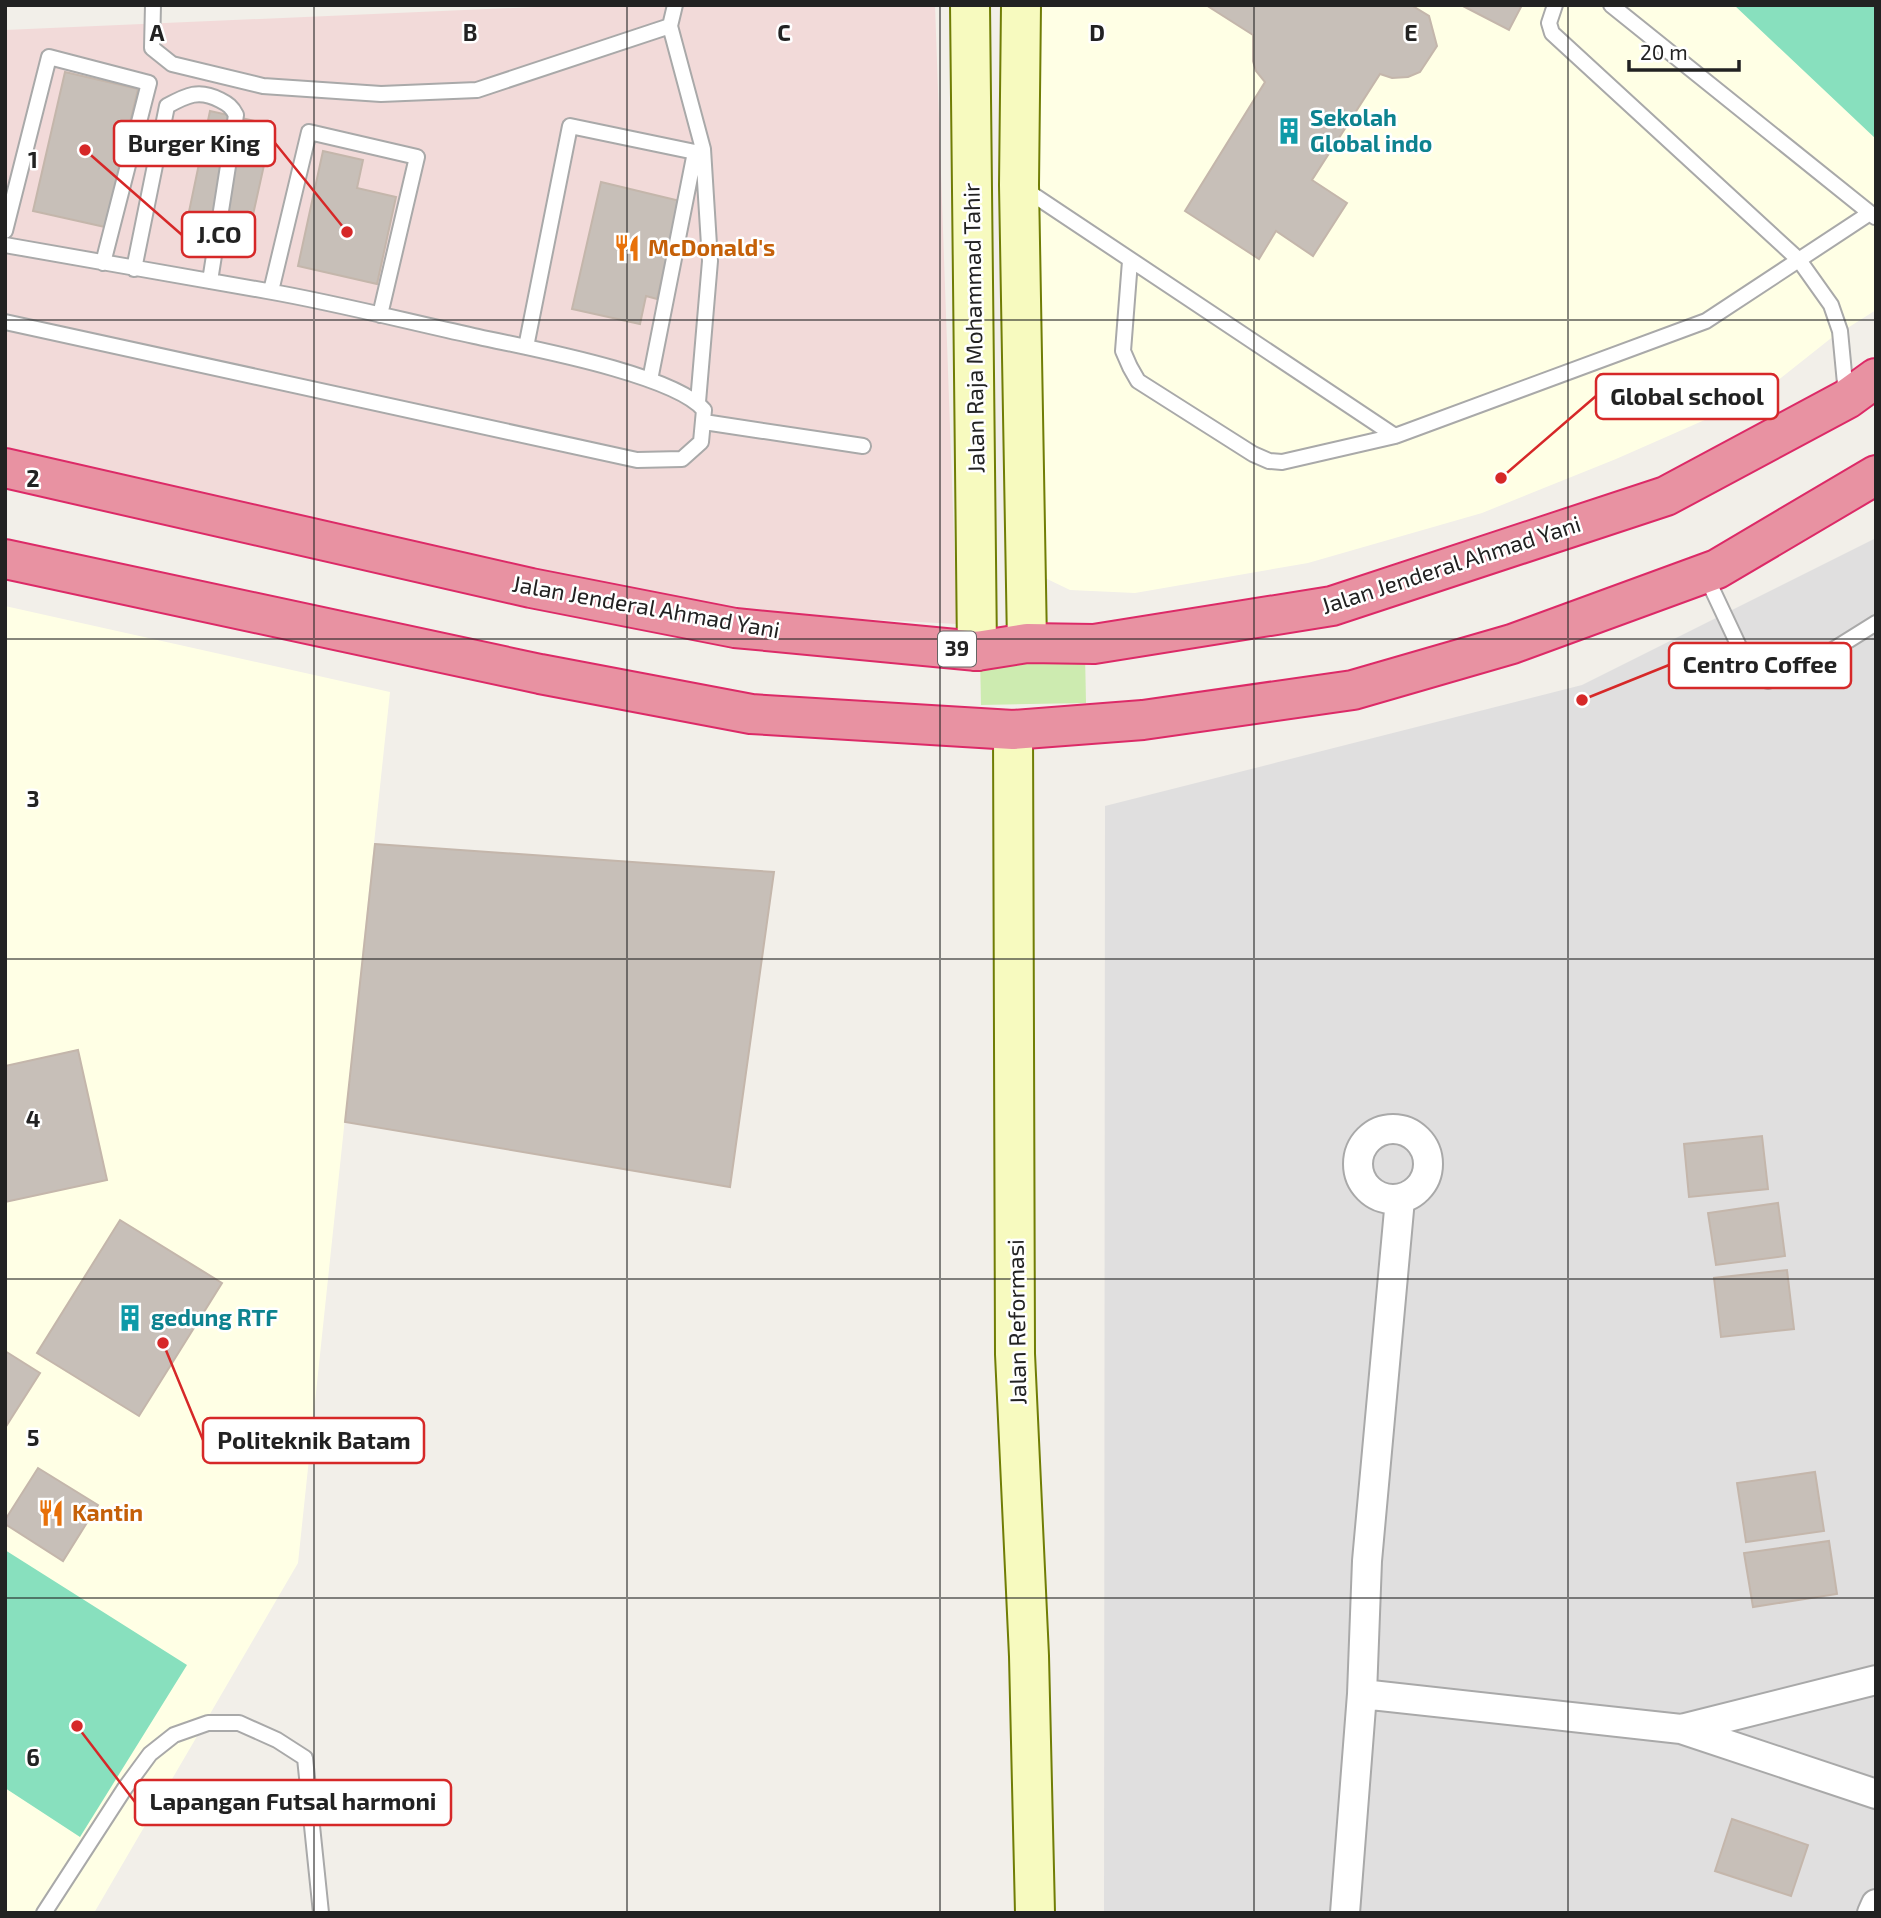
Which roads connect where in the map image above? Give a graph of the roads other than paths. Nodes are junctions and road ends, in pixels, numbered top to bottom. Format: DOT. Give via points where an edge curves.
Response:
graph roads {
  1 [pos="153,5"];
  2 [pos="675,5"];
  3 [pos="970,5"];
  4 [pos="1021,5"];
  5 [pos="1555,5"];
  6 [pos="1611,5"];
  7 [pos="670,26"];
  8 [pos="1019,185"];
  9 [pos="1873,215"];
  10 [pos="5,232"];
  11 [pos="5,245"];
  12 [pos="1798,260"];
  13 [pos="1130,261"];
  14 [pos="103,263"];
  15 [pos="134,269"];
  16 [pos="210,281"];
  17 [pos="271,291"];
  18 [pos="380,316"];
  19 [pos="5,322"];
  20 [pos="526,347"];
  21 [pos="650,380"];
  22 [pos="1861,389"];
  23 [pos="698,402"];
  24 [pos="704,422"];
  25 [pos="1395,436"];
  26 [pos="863,446"];
  27 [pos="5,468"];
  28 [pos="1876,475"];
  29 [pos="5,559"];
  30 [pos="1705,574"];
  31 [pos="1876,623"];
  32 [pos="1027,643"];
  33 [pos="977,651"];
  34 [pos="1013,730"];
  35 [pos="1399,1199"];
  36 [pos="1876,1680"];
  37 [pos="1362,1694"];
  38 [pos="1681,1729"];
  39 [pos="1876,1794"];
  40 [pos="1876,1904"];
  41 [pos="44,1913"];
  42 [pos="321,1913"];
  43 [pos="1035,1913"];
  44 [pos="1345,1913"];
  45 [pos="1872,1913"];
  1 -- 7 [label="lane" via="152,48 172,64 263,86 381,94 477,90"];
  2 -- 7 [label="lane"];
  3 -- 33 [label="main road, Jalan Raja Mohammad Tahir"];
  4 -- 8 [label="main road, Jalan Raja Mohammad Tahir"];
  5 -- 12 [label="lane" via="1549,23 1552,33"];
  6 -- 9 [label="lane"];
  7 -- 23 [label="lane" via="703,149 710,261"];
  8 -- 13 [label="lane"];
  8 -- 32 [label="main road, Jalan Raja Mohammad Tahir"];
  9 -- 12 [label="lane"];
  10 -- 14 [label="lane" via="49,57 149,83"];
  11 -- 14 [label="lane"];
  12 -- 22 [label="lane" via="1831,305"];
  12 -- 25 [label="lane" via="1706,321"];
  13 -- 25 [label="lane"];
  13 -- 25 [label="lane" via="1123,351 1138,381 1269,461 1282,462"];
  14 -- 15 [label="lane"];
  15 -- 16 [label="lane"];
  15 -- 16 [label="lane" via="167,106 185,96 207,93 232,107 236,121"];
  16 -- 17 [label="lane"];
  17 -- 18 [label="lane"];
  17 -- 18 [label="lane" via="309,132 417,158"];
  18 -- 20 [label="lane"];
  19 -- 24 [label="lane" via="637,460 682,459 701,442"];
  20 -- 21 [label="lane"];
  20 -- 21 [label="lane" via="570,126 695,152"];
  21 -- 23 [label="lane"];
  22 -- 32 [label="highway, Jalan Jenderal Ahmad Yani / 39" via="1666,496 1332,606 1094,644"];
  23 -- 24 [label="lane"];
  24 -- 26 [label="lane"];
  27 -- 33 [label="highway, Jalan Jenderal Ahmad Yani / 39" via="531,588 735,628"];
  28 -- 30 [label="highway"];
  29 -- 34 [label="highway" via="540,674 751,714"];
  30 -- 31 [label="lane" via="1752,674 1768,681 1820,658"];
  30 -- 34 [label="highway" via="1512,644 1353,690 1143,720"];
  32 -- 33 [label="highway, Jalan Jenderal Ahmad Yani / 39"];
  34 -- 43 [label="main road, Jalan Reformasi" via="1015,1354"];
  35 -- 37 [label="street" via="1367,1561"];
  36 -- 38 [label="street"];
  37 -- 38 [label="street"];
  37 -- 44 [label="street"];
  38 -- 39 [label="street"];
  40 -- 45 [label="street"];
  41 -- 42 [label="lane" via="150,1754 174,1735 208,1723 239,1723 305,1758"];
}
